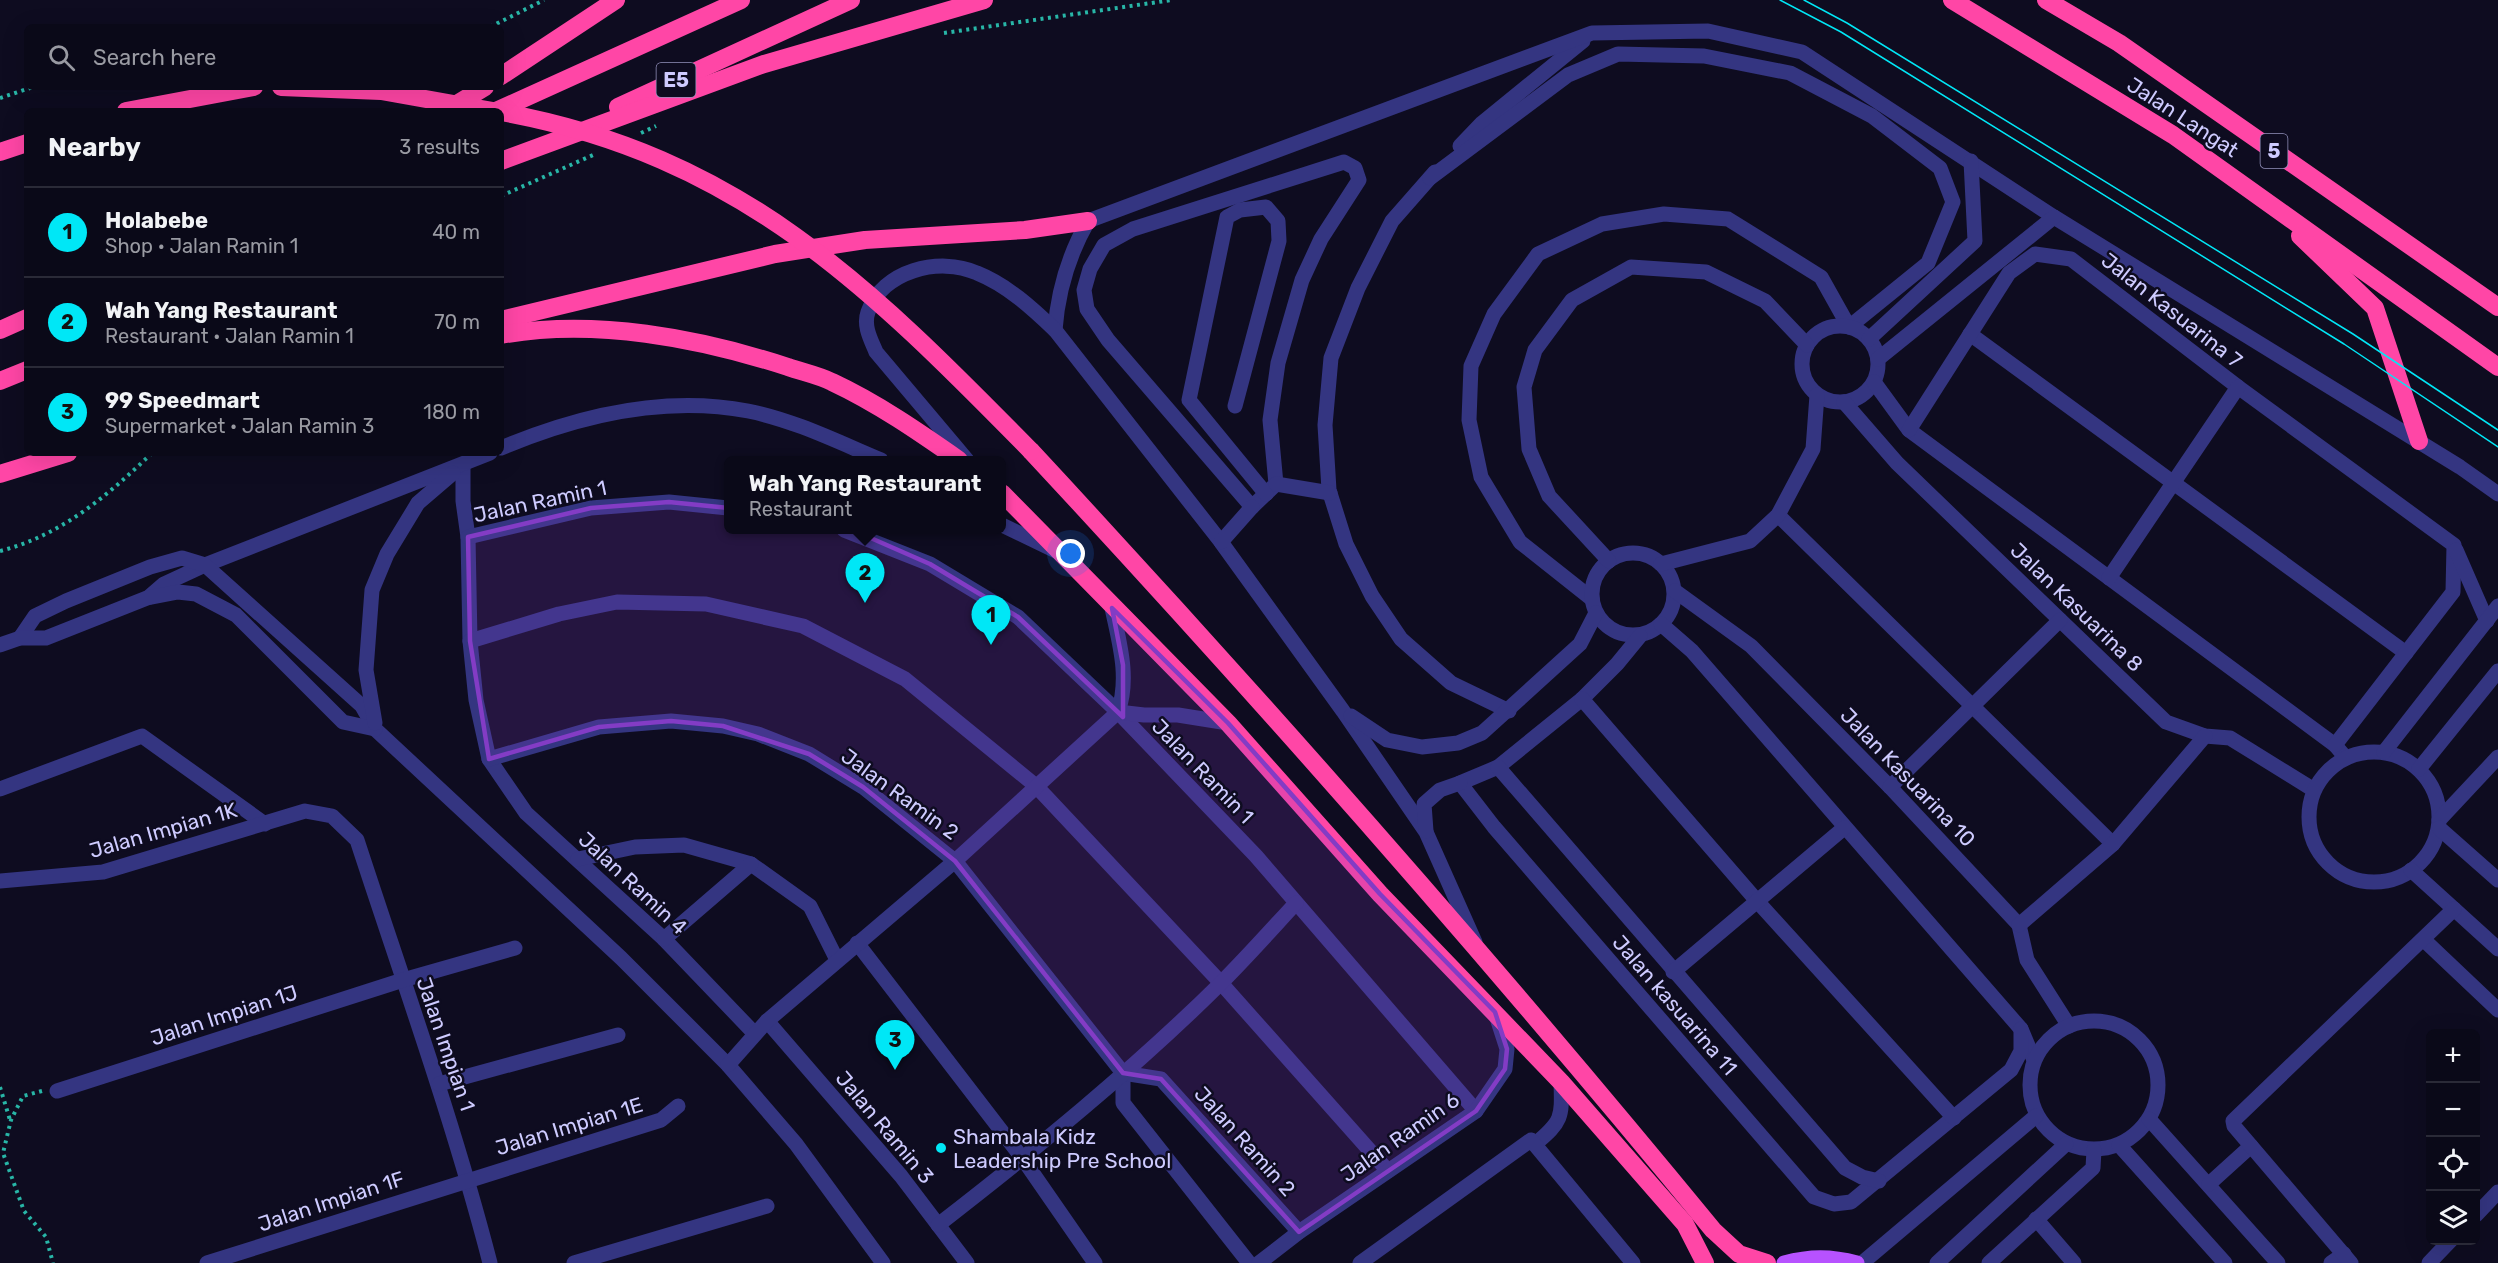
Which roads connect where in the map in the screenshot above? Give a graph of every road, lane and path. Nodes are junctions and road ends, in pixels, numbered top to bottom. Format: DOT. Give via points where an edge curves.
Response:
graph roads {
  1 [pos="544,0"];
  2 [pos="616,0"];
  3 [pos="741,0"];
  4 [pos="851,0"];
  5 [pos="984,0"];
  6 [pos="1172,0"];
  7 [pos="1952,0"];
  8 [pos="2046,0"];
  9 [pos="496,24"];
  10 [pos="1592,33"];
  11 [pos="932,36"];
  12 [pos="504,74"];
  13 [pos="24,90"];
  14 [pos="238,90"];
  15 [pos="356,90"];
  16 [pos="480,90"];
  17 [pos="0,98"];
  18 [pos="141,108"];
  19 [pos="451,108"];
  20 [pos="477,108"];
  21 [pos="501,108"];
  22 [pos="504,113"];
  23 [pos="662,123"];
  24 [pos="632,137"];
  25 [pos="24,144"];
  26 [pos="602,151"];
  27 [pos="0,152"];
  28 [pos="504,160"];
  29 [pos="504,160"];
  30 [pos="1971,161"];
  31 [pos="1430,178"];
  32 [pos="2249,188"];
  33 [pos="504,195"];
  34 [pos="2054,217"];
  35 [pos="1088,221"];
  36 [pos="2498,307"];
  37 [pos="24,319"];
  38 [pos="504,319"];
  39 [pos="1849,327"];
  40 [pos="0,330"];
  41 [pos="1055,330"];
  42 [pos="504,334"];
  43 [pos="1970,334"];
  44 [pos="1869,339"];
  45 [pos="1807,345"];
  46 [pos="1878,360"];
  47 [pos="2498,368"];
  48 [pos="24,371"];
  49 [pos="0,381"];
  50 [pos="1874,382"];
  51 [pos="2238,387"];
  52 [pos="1817,394"];
  53 [pos="1844,402"];
  54 [pos="1235,406"];
  55 [pos="1909,430"];
  56 [pos="2419,441"];
  57 [pos="504,447"];
  58 [pos="58,456"];
  59 [pos="149,456"];
  60 [pos="483,456"];
  61 [pos="872,456"];
  62 [pos="954,456"];
  63 [pos="964,456"];
  64 [pos="463,465"];
  65 [pos="0,474"];
  66 [pos="2173,484"];
  67 [pos="1271,489"];
  68 [pos="1330,493"];
  69 [pos="2498,494"];
  70 [pos="1006,497"];
  71 [pos="1252,507"];
  72 [pos="724,508"];
  73 [pos="1778,515"];
  74 [pos="1006,527"];
  75 [pos="854,534"];
  76 [pos="468,537"];
  77 [pos="1221,542"];
  78 [pos="2454,545"];
  79 [pos="0,551"];
  80 [pos="1058,553"];
  81 [pos="1609,561"];
  82 [pos="1661,564"];
  83 [pos="205,565"];
  84 [pos="2109,578"];
  85 [pos="1674,591"];
  86 [pos="147,598"];
  87 [pos="1594,606"];
  88 [pos="2498,606"];
  89 [pos="1112,608"];
  90 [pos="2060,620"];
  91 [pos="2487,621"];
  92 [pos="1661,624"];
  93 [pos="1640,636"];
  94 [pos="20,638"];
  95 [pos="470,641"];
  96 [pos="0,645"];
  97 [pos="2406,653"];
  98 [pos="2498,671"];
  99 [pos="1582,699"];
  100 [pos="1972,707"];
  101 [pos="1343,711"];
  102 [pos="1509,711"];
  103 [pos="1118,712"];
  104 [pos="1228,723"];
  105 [pos="375,729"];
  106 [pos="2205,736"];
  107 [pos="2336,745"];
  108 [pos="2384,752"];
  109 [pos="2498,757"];
  110 [pos="2346,758"];
  111 [pos="489,759"];
  112 [pos="1498,767"];
  113 [pos="2419,769"];
  114 [pos="1460,783"];
  115 [pos="1036,786"];
  116 [pos="1890,787"];
  117 [pos="0,789"];
  118 [pos="2314,790"];
  119 [pos="265,824"];
  120 [pos="2439,824"];
  121 [pos="1844,828"];
  122 [pos="1426,832"];
  123 [pos="357,840"];
  124 [pos="2113,844"];
  125 [pos="578,859"];
  126 [pos="955,861"];
  127 [pos="751,864"];
  128 [pos="2411,870"];
  129 [pos="2498,880"];
  130 [pos="0,881"];
  131 [pos="1757,902"];
  132 [pos="1296,903"];
  133 [pos="2454,909"];
  134 [pos="2019,925"];
  135 [pos="664,939"];
  136 [pos="2424,940"];
  137 [pos="857,942"];
  138 [pos="515,948"];
  139 [pos="2498,949"];
  140 [pos="1479,950"];
  141 [pos="837,960"];
  142 [pos="1673,972"];
  143 [pos="403,980"];
  144 [pos="1221,983"];
  145 [pos="2498,1010"];
  146 [pos="1495,1012"];
  147 [pos="767,1021"];
  148 [pos="2069,1026"];
  149 [pos="2021,1029"];
  150 [pos="618,1035"];
  151 [pos="755,1035"];
  152 [pos="2034,1060"];
  153 [pos="728,1065"];
  154 [pos="1123,1073"];
  155 [pos="1561,1082"];
  156 [pos="438,1084"];
  157 [pos="0,1087"];
  158 [pos="57,1091"];
  159 [pos="678,1106"];
  160 [pos="1476,1111"];
  161 [pos="2036,1116"];
  162 [pos="1954,1118"];
  163 [pos="2149,1119"];
  164 [pos="11,1120"];
  165 [pos="1535,1144"];
  166 [pos="2066,1144"];
  167 [pos="2119,1145"];
  168 [pos="2251,1146"];
  169 [pos="2094,1150"];
  170 [pos="1023,1159"];
  171 [pos="1388,1171"];
  172 [pos="469,1180"];
  173 [pos="1879,1181"];
  174 [pos="2209,1184"];
  175 [pos="2498,1192"];
  176 [pos="767,1206"];
  177 [pos="2480,1210"];
  178 [pos="2036,1219"];
  179 [pos="938,1225"];
  180 [pos="1299,1232"];
  181 [pos="2446,1245"];
  182 [pos="2348,1258"];
  183 [pos="52,1263"];
  184 [pos="207,1263"];
  185 [pos="490,1263"];
  186 [pos="574,1263"];
  187 [pos="883,1263"];
  188 [pos="967,1263"];
  189 [pos="1095,1263"];
  190 [pos="1249,1263"];
  191 [pos="1259,1263"];
  192 [pos="1360,1263"];
  193 [pos="1633,1263"];
  194 [pos="1705,1263"];
  195 [pos="1767,1263"];
  196 [pos="1784,1263"];
  197 [pos="1857,1263"];
  198 [pos="1862,1263"];
  199 [pos="1937,1263"];
  200 [pos="1989,1263"];
  201 [pos="2074,1263"];
  202 [pos="2225,1263"];
  203 [pos="2278,1263"];
  204 [pos="2331,1263"];
  205 [pos="2429,1263"];
  1 -- 9 [label="path"];
  2 -- 12 [label="highway"];
  3 -- 21 [label="highway, E5"];
  4 -- 28 [label="highway, E5"];
  5 -- 29 [label="highway" via="764,64"];
  6 -- 11 [label="path"];
  7 -- 32 [label="highway, Jalan Langat / 5" via="2173,135"];
  8 -- 36 [label="highway, Jalan Langat / 5" via="2119,44"];
  10 -- 30 [label="street" via="1708,31 1802,52"];
  10 -- 31 [label="street" via="1482,123"];
  10 -- 35 [label="street"];
  13 -- 17 [label="path"];
  14 -- 18 [label="highway"];
  15 -- 20 [label="highway, bridge"];
  16 -- 19 [label="highway"];
  22 -- 140 [label="highway, bridge" via="589,133 642,151 708,181 778,223 844,272 925,343 1031,451 1210,644"];
  23 -- 24 [label="path"];
  25 -- 27 [label="highway"];
  26 -- 33 [label="path"];
  30 -- 34 [label="street"];
  30 -- 44 [label="street" via="1975,241"];
  31 -- 39 [label="street" via="1568,75 1618,54 1704,56 1790,73 1872,116 1940,168 1953,202 1928,263"];
  31 -- 68 [label="street" via="1392,222 1358,288 1331,358 1325,425"];
  32 -- 47 [label="highway, Jalan Langat / 5"];
  32 -- 56 [label="highway" via="2375,308"];
  34 -- 46 [label="street"];
  34 -- 56 [label="street"];
  35 -- 38 [label="highway" via="1025,230 865,240 775,254"];
  35 -- 41 [label="street" via="1061,284"];
  37 -- 40 [label="highway"];
  39 -- 44 [label="street"];
  39 -- 45 [label="street" via="1825,329"];
  39 -- 87 [label="street" via="1821,277 1728,219 1665,214 1602,224 1538,254 1494,314 1471,366 1469,420 1480,477 1520,542"];
  41 -- 63 [label="street" via="1029,306 976,272 949,266 926,268 903,274 881,288 867,314 867,330 876,352"];
  41 -- 77 [label="street"];
  42 -- 62 [label="highway" via="533,329 617,331 700,343 763,359 831,381 901,419"];
  43 -- 51 [label="street, Jalan Kasuarina 7" via="2009,273 2036,254 2071,259"];
  43 -- 55 [label="street, Jalan Kasuarina 7"];
  43 -- 66 [label="street"];
  44 -- 46 [label="street"];
  45 -- 52 [label="street" via="1802,366 1804,377"];
  45 -- 81 [label="street" via="1765,300 1706,272 1631,267 1572,300 1535,350 1524,387 1529,449 1549,496"];
  46 -- 50 [label="street"];
  48 -- 49 [label="highway"];
  50 -- 53 [label="street" via="1861,395"];
  50 -- 55 [label="street, Jalan Kasuarina 8"];
  51 -- 66 [label="street"];
  51 -- 78 [label="street, Jalan Kasuarina 7"];
  52 -- 53 [label="street"];
  52 -- 73 [label="street" via="1813,449"];
  53 -- 90 [label="street, Jalan Kasuarina 8" via="1897,463"];
  54 -- 67 [label="street" via="1279,241 1278,221 1266,207 1240,210 1227,217 1190,400"];
  55 -- 84 [label="street, Jalan Kasuarina 8"];
  56 -- 69 [label="street"];
  57 -- 61 [label="street" via="572,421 683,406 747,411 812,430"];
  58 -- 65 [label="highway"];
  59 -- 79 [label="path" via="100,501 70,521 39,538"];
  60 -- 64 [label="street"];
  64 -- 76 [label="street"];
  64 -- 83 [label="street"];
  64 -- 105 [label="street" via="418,502 387,554 372,590 366,670"];
  66 -- 84 [label="street"];
  66 -- 97 [label="street"];
  67 -- 68 [label="street"];
  67 -- 71 [label="street"];
  67 -- 71 [label="street" via="1270,420 1278,363 1302,279 1321,239 1359,180 1355,168 1344,162 1133,229 1104,245 1090,269 1084,290 1087,309 1108,340"];
  68 -- 102 [label="street" via="1346,544 1372,596 1401,639 1451,682"];
  70 -- 80 [label="highway"];
  71 -- 77 [label="street"];
  72 -- 76 [label="street, Jalan Ramin 1" via="669,502 591,508"];
  73 -- 82 [label="street" via="1750,541"];
  73 -- 100 [label="street"];
  74 -- 80 [label="street"];
  75 -- 103 [label="street, Jalan Ramin 1" via="930,564 1018,617"];
  76 -- 95 [label="street"];
  77 -- 101 [label="street"];
  78 -- 91 [label="street"];
  78 -- 97 [label="street" via="2453,592"];
  80 -- 89 [label="highway"];
  81 -- 82 [label="street" via="1636,553"];
  81 -- 87 [label="street" via="1596,577"];
  82 -- 85 [label="street"];
  83 -- 86 [label="street" via="164,584"];
  83 -- 94 [label="street" via="182,558 150,567 35,616"];
  83 -- 105 [label="street" via="362,705"];
  84 -- 107 [label="street, Jalan Kasuarina 8"];
  85 -- 92 [label="street" via="1669,615"];
  85 -- 116 [label="street, Jalan Kasuarina 10" via="1751,646"];
  86 -- 94 [label="street" via="46,638"];
  86 -- 105 [label="street" via="177,592 196,594 216,603 250,628 343,722"];
  87 -- 93 [label="street" via="1611,629"];
  87 -- 102 [label="street" via="1580,644"];
  88 -- 91 [label="street"];
  89 -- 103 [label="street" via="1123,664 1123,696"];
  89 -- 104 [label="highway"];
  90 -- 100 [label="street"];
  90 -- 106 [label="street, Jalan Kasuarina 8" via="2166,722"];
  91 -- 108 [label="street"];
  92 -- 93 [label="street"];
  92 -- 121 [label="street" via="1692,651"];
  93 -- 99 [label="street"];
  94 -- 96 [label="street"];
  95 -- 111 [label="street" via="476,700"];
  95 -- 115 [label="street" via="559,614 617,602 706,604 803,626 905,678"];
  97 -- 107 [label="street"];
  98 -- 113 [label="street"];
  99 -- 112 [label="street"];
  99 -- 131 [label="street"];
  100 -- 116 [label="street"];
  100 -- 124 [label="street"];
  101 -- 102 [label="street" via="1387,740 1422,747 1458,743"];
  101 -- 122 [label="street"];
  103 -- 104 [label="street"];
  103 -- 115 [label="street"];
  103 -- 132 [label="street, Jalan Ramin 1"];
  104 -- 146 [label="highway" via="1380,894"];
  105 -- 153 [label="street" via="621,958"];
  106 -- 118 [label="street, Jalan Kasuarina 8" via="2230,738"];
  106 -- 124 [label="street"];
  107 -- 110 [label="street, Jalan Kasuarina 8"];
  108 -- 110 [label="street" via="2358,753"];
  108 -- 113 [label="street"];
  109 -- 120 [label="street"];
  110 -- 118 [label="street" via="2322,777"];
  111 -- 125 [label="street, Jalan Ramin 4" via="526,813"];
  111 -- 126 [label="street, Jalan Ramin 2" via="599,728 671,721 723,726 758,734 809,754 863,787"];
  112 -- 114 [label="street"];
  112 -- 142 [label="street, Jalan kasuarina 11"];
  113 -- 120 [label="street" via="2436,796"];
  114 -- 122 [label="street" via="1440,790 1424,804"];
  114 -- 173 [label="street, Jalan kasuarina 11" via="1814,1197 1834,1204 1851,1202"];
  115 -- 126 [label="street"];
  115 -- 144 [label="street"];
  116 -- 134 [label="street, Jalan Kasuarina 10"];
  117 -- 119 [label="street, Jalan Impian 1K" via="142,736"];
  118 -- 128 [label="street" via="2309,828 2319,853 2337,871 2374,882 2400,877"];
  119 -- 123 [label="street, Jalan Impian 1K" via="305,811 332,816"];
  119 -- 130 [label="street, Jalan Impian 1K" via="103,872"];
  120 -- 128 [label="street" via="2429,852"];
  120 -- 129 [label="street"];
  121 -- 131 [label="street"];
  121 -- 149 [label="street"];
  122 -- 140 [label="street"];
  123 -- 143 [label="street, Jalan Impian 1"];
  124 -- 134 [label="street"];
  125 -- 127 [label="street" via="635,847 684,845"];
  125 -- 135 [label="street, Jalan Ramin 4"];
  126 -- 137 [label="street"];
  126 -- 154 [label="street, Jalan Ramin 2"];
  127 -- 135 [label="street"];
  127 -- 141 [label="street" via="810,906"];
  128 -- 133 [label="street"];
  131 -- 142 [label="street"];
  131 -- 162 [label="street"];
  132 -- 144 [label="street"];
  132 -- 160 [label="street, Jalan Ramin 1"];
  133 -- 136 [label="street"];
  133 -- 139 [label="street"];
  134 -- 148 [label="street" via="2027,960"];
  135 -- 151 [label="street, Jalan Ramin 4"];
  136 -- 145 [label="street"];
  136 -- 168 [label="street" via="2233,1121"];
  137 -- 141 [label="street"];
  137 -- 170 [label="street"];
  138 -- 143 [label="street, Jalan Impian 1J"];
  140 -- 195 [label="highway" via="1713,1230 1739,1254"];
  141 -- 147 [label="street"];
  142 -- 173 [label="street, Jalan kasuarina 11" via="1845,1168 1862,1178"];
  143 -- 156 [label="street, Jalan Impian 1"];
  143 -- 158 [label="street, Jalan Impian 1J"];
  144 -- 154 [label="street"];
  144 -- 171 [label="street"];
  146 -- 155 [label="highway"];
  146 -- 160 [label="street, Jalan Ramin 6" via="1507,1049 1505,1069"];
  147 -- 151 [label="street"];
  147 -- 179 [label="street, Jalan Ramin 3" via="901,1176"];
  148 -- 152 [label="street" via="2054,1034"];
  148 -- 163 [label="street" via="2112,1024 2126,1029 2148,1050 2158,1077 2155,1106"];
  149 -- 152 [label="street"];
  149 -- 162 [label="street, Jalan kasuarina 11" via="2021,1051 2011,1070"];
  150 -- 156 [label="street"];
  151 -- 153 [label="street"];
  152 -- 161 [label="street" via="2029,1088"];
  153 -- 187 [label="street" via="796,1144"];
  154 -- 170 [label="street"];
  154 -- 180 [label="street, Jalan Ramin 2" via="1161,1079"];
  154 -- 190 [label="street" via="1123,1103"];
  155 -- 165 [label="street" via="1562,1107 1557,1126"];
  155 -- 194 [label="highway" via="1685,1224"];
  156 -- 172 [label="street, Jalan Impian 1"];
  157 -- 164 [label="path"];
  158 -- 164 [label="path" via="40,1090 23,1096"];
  159 -- 172 [label="street, Jalan Impian 1E" via="661,1120"];
  160 -- 171 [label="street, Jalan Ramin 6"];
  161 -- 166 [label="street"];
  161 -- 198 [label="street"];
  162 -- 173 [label="street, Jalan kasuarina 11"];
  163 -- 167 [label="street" via="2136,1135"];
  163 -- 174 [label="street"];
  164 -- 183 [label="path" via="3,1153 24,1211 46,1237"];
  165 -- 192 [label="street" via="1531,1140"];
  165 -- 193 [label="street"];
  166 -- 169 [label="street"];
  166 -- 199 [label="street"];
  167 -- 169 [label="street"];
  167 -- 202 [label="street"];
  168 -- 174 [label="street"];
  168 -- 182 [label="street"];
  169 -- 178 [label="street" via="2093,1168"];
  170 -- 179 [label="street"];
  170 -- 189 [label="street"];
  171 -- 180 [label="street, Jalan Ramin 6"];
  172 -- 184 [label="street, Jalan Impian 1F"];
  172 -- 185 [label="street, Jalan Impian 1"];
  174 -- 203 [label="street"];
  175 -- 177 [label="street"];
  176 -- 186 [label="street"];
  178 -- 200 [label="street"];
  178 -- 201 [label="street"];
  179 -- 188 [label="street, Jalan Ramin 3"];
  180 -- 191 [label="street, Jalan Ramin 6"];
  181 -- 205 [label="street"];
  182 -- 204 [label="street"];
  196 -- 197 [label="main road" via="1804,1257 1833,1257"];
}
